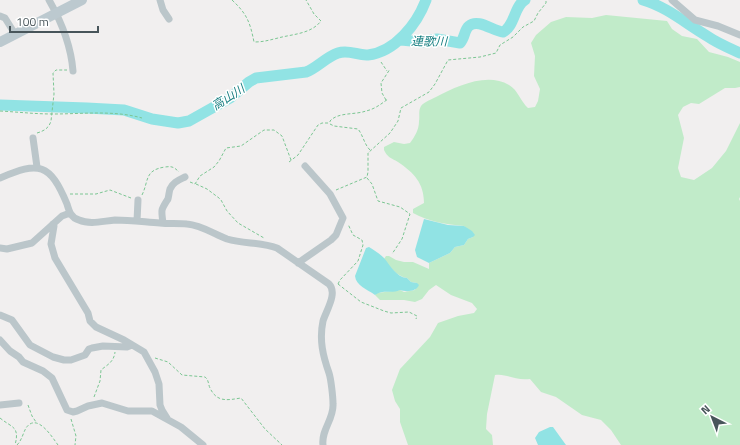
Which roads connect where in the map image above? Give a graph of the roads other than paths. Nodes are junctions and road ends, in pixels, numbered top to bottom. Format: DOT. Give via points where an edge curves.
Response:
graph roads {
  1 [pos="49,0"];
  2 [pos="82,0"];
  3 [pos="160,0"];
  4 [pos="672,0"];
  5 [pos="56,13"];
  6 [pos="0,16"];
  7 [pos="168,18"];
  8 [pos="15,34"];
  9 [pos="740,35"];
  10 [pos="0,42"];
  11 [pos="73,71"];
  12 [pos="33,138"];
  13 [pos="305,166"];
  14 [pos="37,167"];
  15 [pos="185,177"];
  16 [pos="0,178"];
  17 [pos="138,200"];
  18 [pos="70,213"];
  19 [pos="137,221"];
  20 [pos="163,223"];
  21 [pos="53,224"];
  22 [pos="0,248"];
  23 [pos="298,263"];
  24 [pos="0,315"];
  25 [pos="0,340"];
  26 [pos="132,345"];
  27 [pos="19,403"];
  28 [pos="0,404"];
  29 [pos="170,421"];
  30 [pos="203,445"];
  31 [pos="323,445"];
  1 -- 5 [label="street"];
  2 -- 5 [label="street"];
  3 -- 7 [label="street"];
  4 -- 9 [label="street" via="695,20"];
  5 -- 8 [label="street"];
  5 -- 11 [label="street" via="72,57"];
  6 -- 8 [label="street"];
  8 -- 10 [label="street"];
  12 -- 14 [label="street"];
  13 -- 23 [label="street" via="330,194 343,218 336,235"];
  14 -- 16 [label="street" via="23,169"];
  14 -- 18 [label="street" via="51,175"];
  15 -- 20 [label="street" via="177,180 170,190 161,211"];
  17 -- 19 [label="street"];
  18 -- 19 [label="street" via="78,220 89,223"];
  18 -- 21 [label="street"];
  19 -- 20 [label="street"];
  20 -- 23 [label="street" via="190,224 226,238 268,245 277,248"];
  21 -- 22 [label="street" via="32,243 7,249"];
  21 -- 26 [label="street" via="51,244 55,258 85,307 90,321 96,327"];
  23 -- 31 [label="street" via="327,282 333,289 321,339 331,381 333,403"];
  24 -- 26 [label="street" via="12,320 30,345 64,360 85,355 92,348"];
  25 -- 29 [label="street" via="23,362 52,378 67,410 73,412 102,403 128,411 152,411"];
  26 -- 29 [label="street" via="144,352 155,372 162,410"];
  27 -- 28 [label="street"];
  29 -- 30 [label="street" via="181,426"];
}
